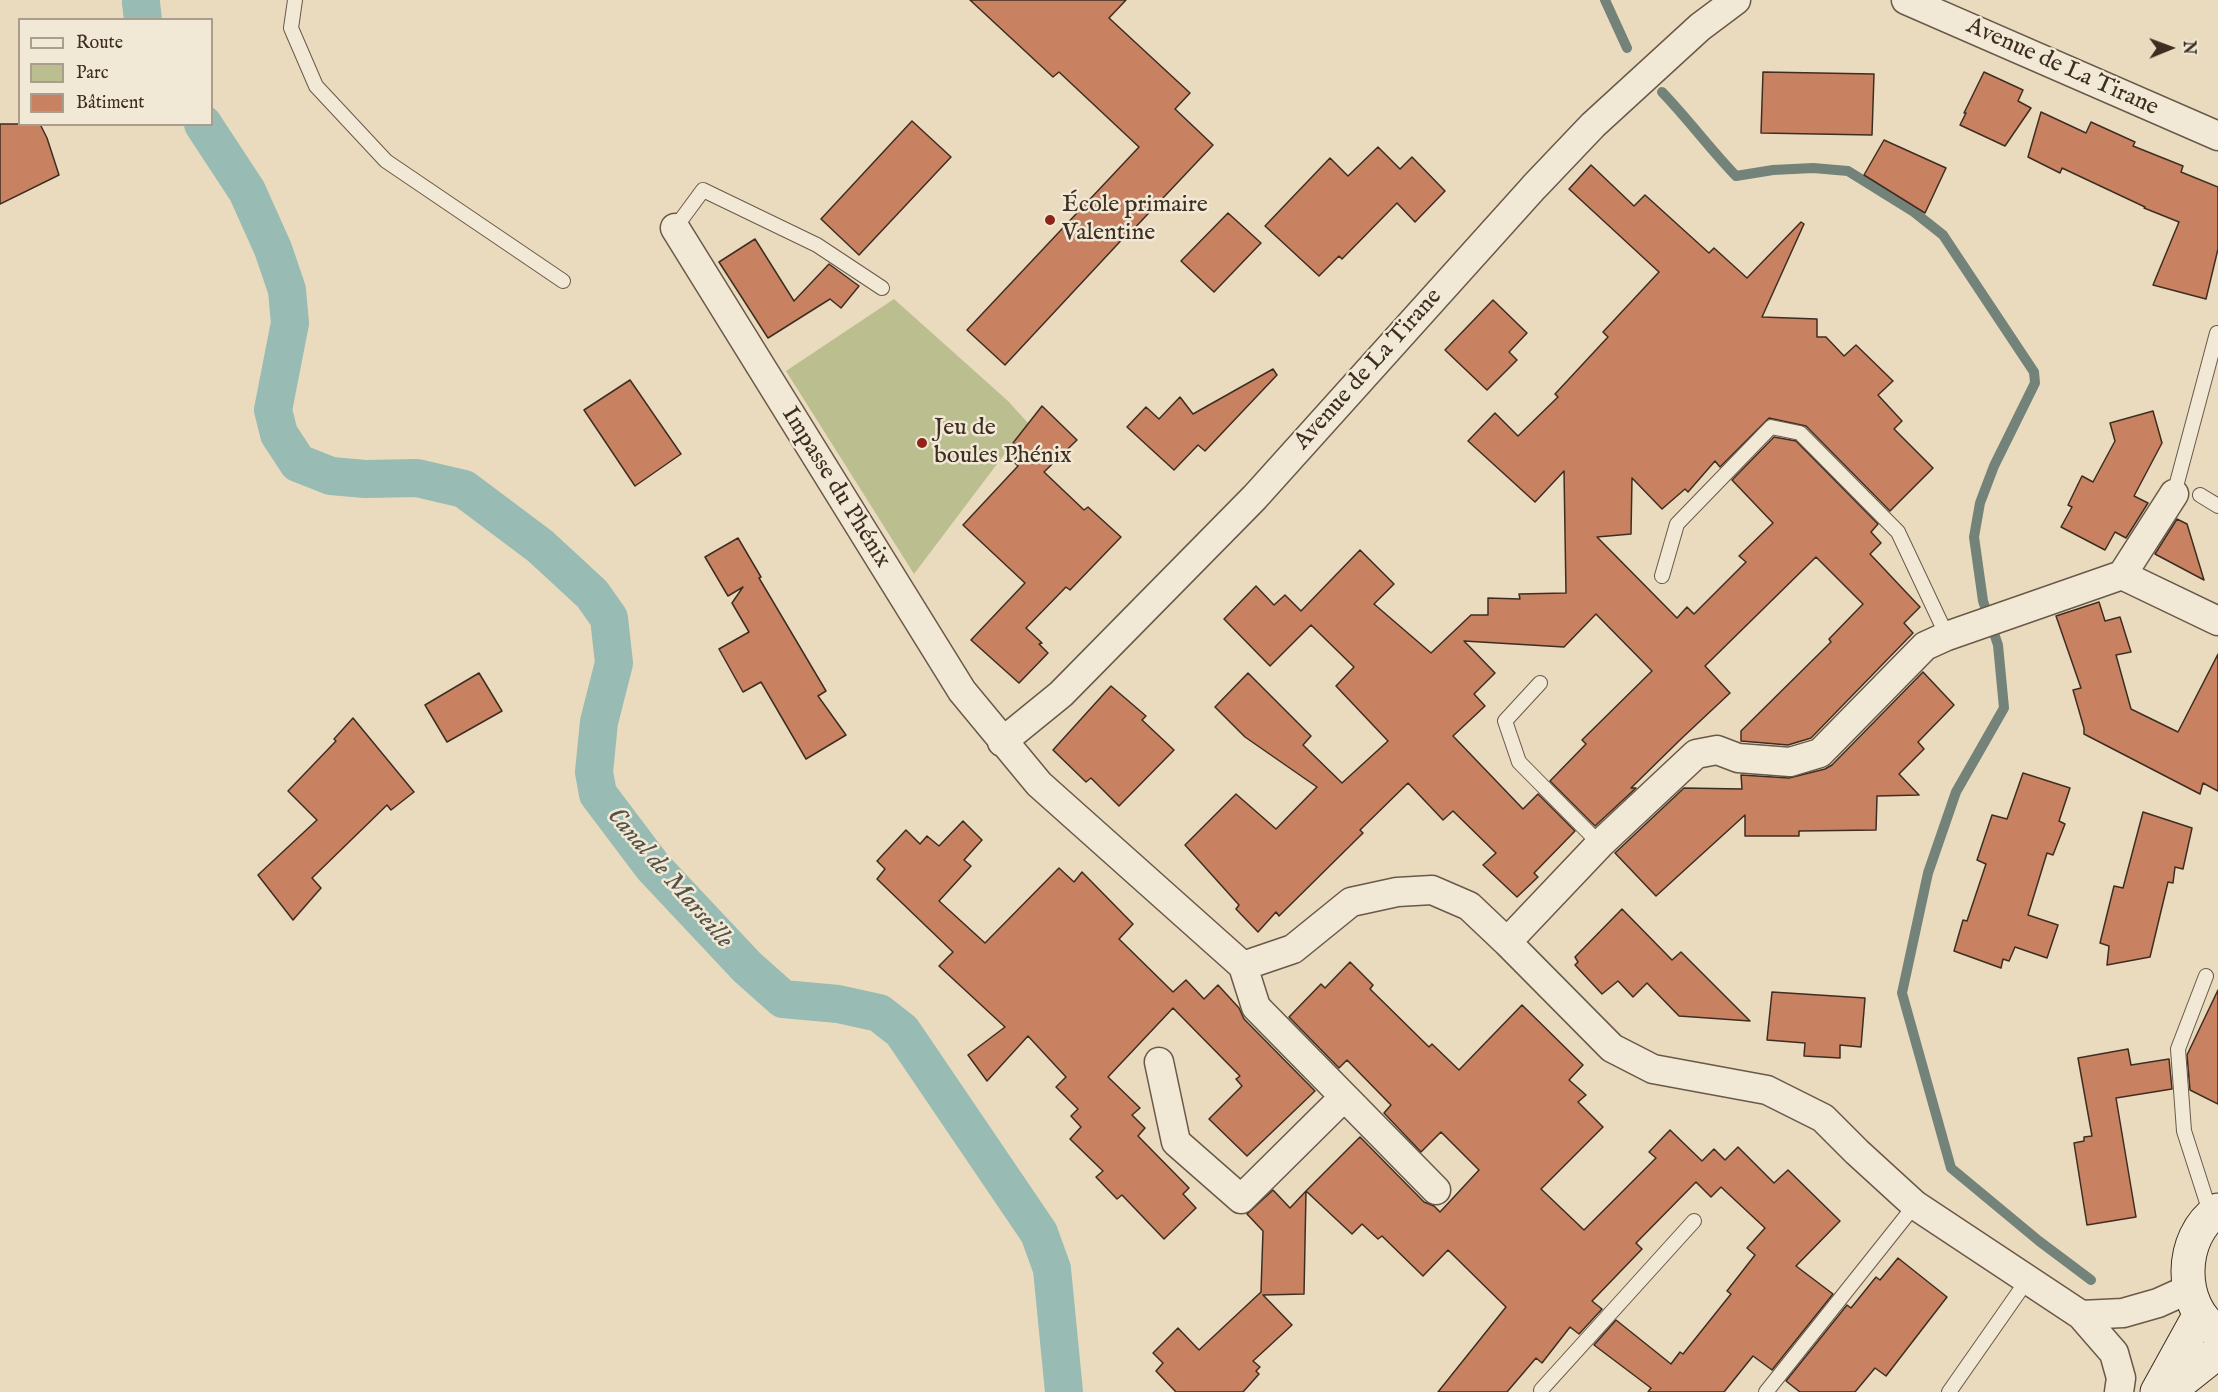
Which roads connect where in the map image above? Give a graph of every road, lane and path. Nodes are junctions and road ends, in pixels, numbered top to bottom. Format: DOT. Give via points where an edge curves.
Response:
graph roads {
  1 [pos="295,0"];
  2 [pos="1736,0"];
  3 [pos="1906,0"];
  4 [pos="2218,136"];
  5 [pos="675,228"];
  6 [pos="563,281"];
  7 [pos="882,288"];
  8 [pos="2217,333"];
  9 [pos="2187,495"];
  10 [pos="2218,506"];
  11 [pos="2122,575"];
  12 [pos="1662,576"];
  13 [pos="2218,621"];
  14 [pos="1947,636"];
  15 [pos="1540,683"];
  16 [pos="1002,742"];
  17 [pos="1600,844"];
  18 [pos="1508,942"];
  19 [pos="1243,966"];
  20 [pos="2206,976"];
  21 [pos="1159,1062"];
  22 [pos="1344,1097"];
  23 [pos="1436,1190"];
  24 [pos="1915,1205"];
  25 [pos="2215,1213"];
  26 [pos="1694,1221"];
  27 [pos="2028,1279"];
  28 [pos="2202,1311"];
  29 [pos="2081,1315"];
  30 [pos="2218,1352"];
  31 [pos="1538,1391"];
  32 [pos="1766,1392"];
  33 [pos="1949,1392"];
  34 [pos="2120,1392"];
  35 [pos="2157,1392"];
  36 [pos="2168,1392"];
  1 -- 6 [label="lane" via="291,28 316,86 386,161"];
  2 -- 16 [label="street, Avenue de La Tirane" via="1700,27 1593,125 1255,496 1061,694"];
  3 -- 4 [label="street, Avenue de La Tirane"];
  5 -- 7 [label="lane" via="703,190 817,245"];
  5 -- 16 [label="street, Impasse du Phénix" via="962,691"];
  8 -- 9 [label="lane"];
  9 -- 10 [label="lane"];
  9 -- 11 [label="street"];
  11 -- 13 [label="street"];
  11 -- 14 [label="street"];
  12 -- 14 [label="lane" via="1677,524 1771,427 1800,433 1898,532"];
  14 -- 17 [label="street" via="1925,646 1820,753 1790,762 1737,758 1718,750 1696,754"];
  15 -- 17 [label="lane" via="1505,721 1519,762"];
  16 -- 19 [label="street, Impasse du Phénix" via="1039,784"];
  17 -- 18 [label="street"];
  18 -- 19 [label="street" via="1469,906 1432,890 1397,892 1351,902 1293,949"];
  18 -- 24 [label="street" via="1612,1048 1653,1069 1767,1090 1823,1118"];
  19 -- 22 [label="street" via="1256,1007"];
  20 -- 25 [label="lane" via="2178,1049 2184,1131"];
  21 -- 22 [label="street" via="1176,1142 1241,1199"];
  22 -- 23 [label="street"];
  24 -- 27 [label="street"];
  24 -- 32 [label="lane"];
  25 -- 28 [label="main road" via="2195,1236 2188,1262"];
  26 -- 31 [label="lane"];
  27 -- 29 [label="street"];
  27 -- 33 [label="lane"];
  28 -- 29 [label="street" via="2158,1303 2123,1313"];
  28 -- 35 [label="main road"];
  29 -- 34 [label="street" via="2114,1353 2121,1378"];
  30 -- 36 [label="main road"];
}
